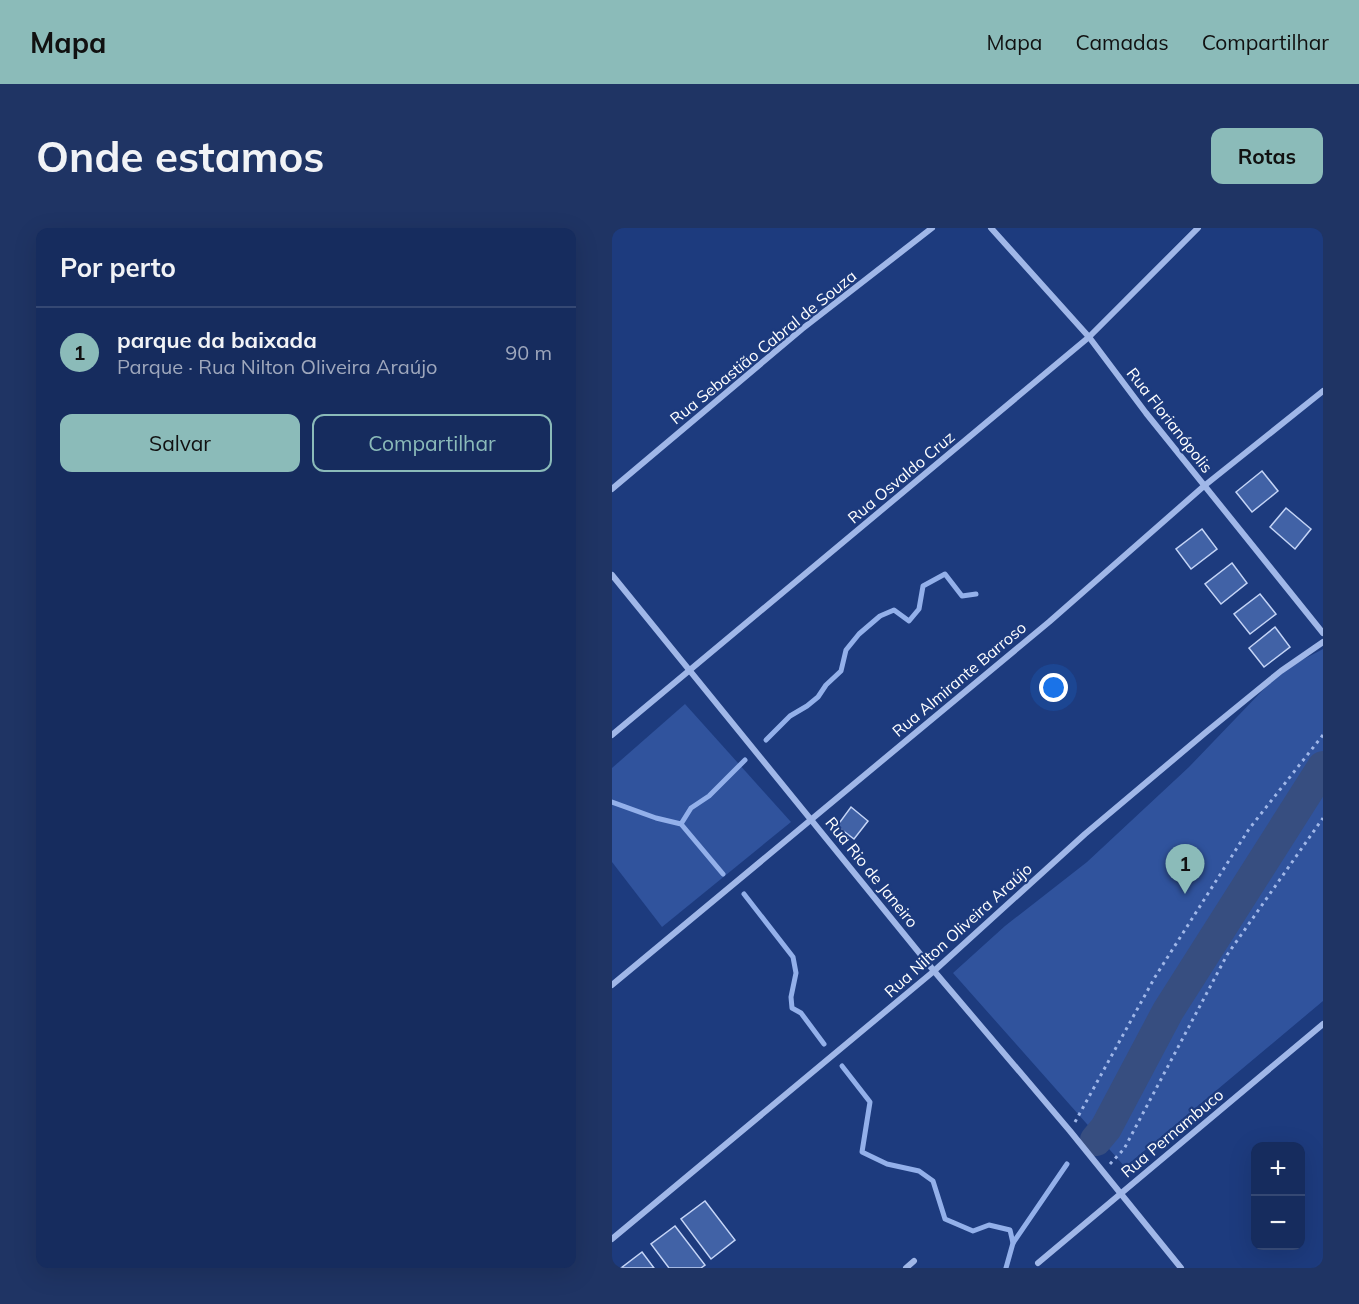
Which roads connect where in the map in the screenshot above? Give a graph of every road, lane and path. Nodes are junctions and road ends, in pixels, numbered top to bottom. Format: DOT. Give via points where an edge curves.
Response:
graph roads {
  1 [pos="932,228"];
  2 [pos="991,228"];
  3 [pos="1198,228"];
  4 [pos="1089,337"];
  5 [pos="1323,391"];
  6 [pos="1204,486"];
  7 [pos="612,489"];
  8 [pos="612,575"];
  9 [pos="1323,633"];
  10 [pos="1323,642"];
  11 [pos="689,669"];
  12 [pos="612,735"];
  13 [pos="1323,735"];
  14 [pos="1323,818"];
  15 [pos="812,819"];
  16 [pos="934,971"];
  17 [pos="612,985"];
  18 [pos="1323,1024"];
  19 [pos="1070,1131"];
  20 [pos="1102,1172"];
  21 [pos="1120,1195"];
  22 [pos="612,1239"];
  23 [pos="915,1261"];
  24 [pos="1038,1263"];
  25 [pos="906,1268"];
  26 [pos="1181,1268"];
  1 -- 7 [label="street, Rua Sebastião Cabral de Souza" via="802,328"];
  2 -- 4 [label="street, Rua Florianópolis"];
  3 -- 4 [label="street, Rua Osvaldo Cruz"];
  4 -- 6 [label="street, Rua Florianópolis"];
  4 -- 11 [label="street, Rua Osvaldo Cruz"];
  5 -- 6 [label="street, Rua Almirante Barroso"];
  6 -- 9 [label="street, Rua Florianópolis"];
  6 -- 15 [label="street, Rua Almirante Barroso" via="1049,622"];
  8 -- 11 [label="street, Rua Rio de Janeiro"];
  10 -- 16 [label="street, Rua Nilton Oliveira Araújo" via="1281,671 1085,834"];
  11 -- 12 [label="street, Rua Osvaldo Cruz"];
  11 -- 15 [label="street, Rua Rio de Janeiro"];
  13 -- 19 [label="path" via="1249,829 1155,977"];
  14 -- 20 [label="path" via="1227,955 1124,1149"];
  15 -- 16 [label="street, Rua Rio de Janeiro"];
  15 -- 17 [label="street, Rua Almirante Barroso"];
  16 -- 19 [label="street, Rua Rio de Janeiro"];
  16 -- 22 [label="street, Rua Nilton Oliveira Araújo"];
  18 -- 21 [label="street, Rua Pernambuco"];
  19 -- 20 [label="street, Rua Rio de Janeiro"];
  20 -- 21 [label="street, Rua Rio de Janeiro"];
  21 -- 24 [label="street, Rua Pernambuco"];
  21 -- 26 [label="street, Rua Rio de Janeiro"];
  23 -- 25 [label="street"];
}
